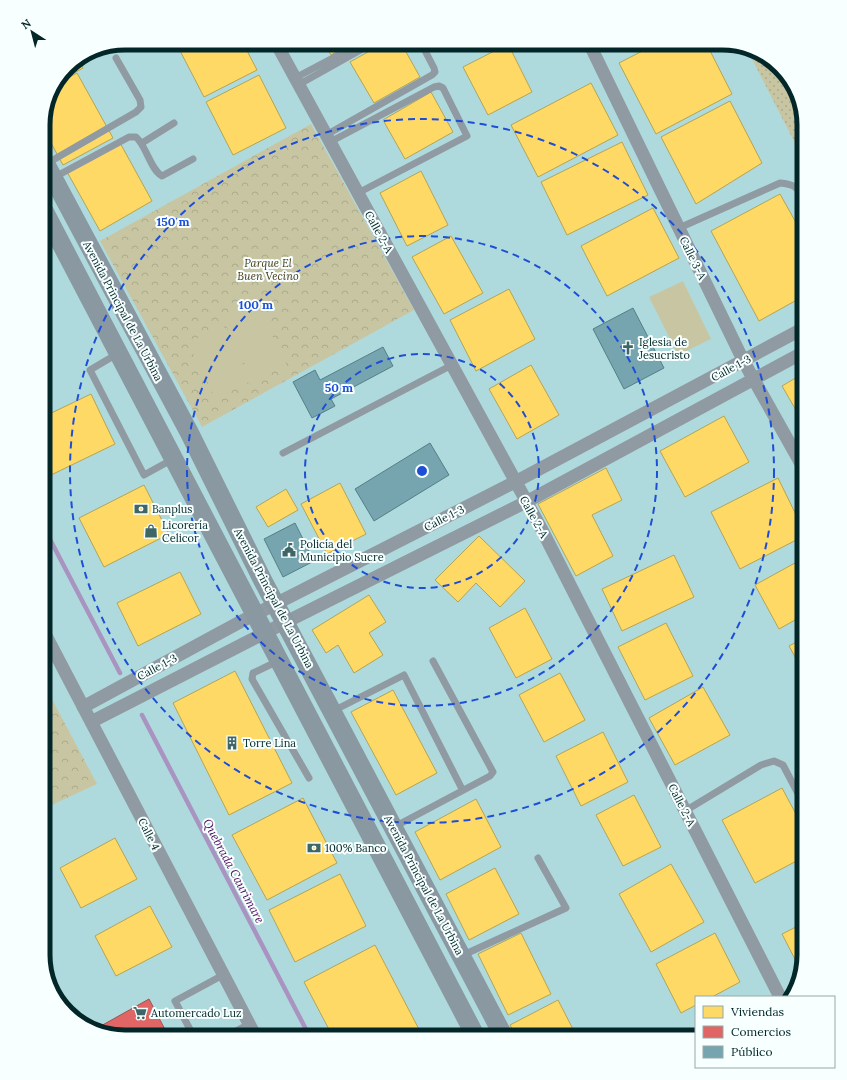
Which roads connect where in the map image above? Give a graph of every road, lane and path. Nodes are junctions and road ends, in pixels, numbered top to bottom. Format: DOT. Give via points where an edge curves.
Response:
graph roads {
  1 [pos="280,50"];
  2 [pos="350,50"];
  3 [pos="359,50"];
  4 [pos="425,50"];
  5 [pos="591,50"];
  6 [pos="116,58"];
  7 [pos="297,82"];
  8 [pos="174,123"];
  9 [pos="328,139"];
  10 [pos="142,143"];
  11 [pos="193,159"];
  12 [pos="50,165"];
  13 [pos="50,166"];
  14 [pos="50,173"];
  15 [pos="797,189"];
  16 [pos="358,193"];
  17 [pos="50,222"];
  18 [pos="678,228"];
  19 [pos="797,332"];
  20 [pos="119,353"];
  21 [pos="797,356"];
  22 [pos="744,362"];
  23 [pos="452,365"];
  24 [pos="754,380"];
  25 [pos="283,453"];
  26 [pos="797,457"];
  27 [pos="174,458"];
  28 [pos="515,482"];
  29 [pos="526,502"];
  30 [pos="276,604"];
  31 [pos="256,614"];
  32 [pos="286,622"];
  33 [pos="265,632"];
  34 [pos="50,643"];
  35 [pos="280,660"];
  36 [pos="433,661"];
  37 [pos="84,707"];
  38 [pos="333,711"];
  39 [pos="91,722"];
  40 [pos="309,778"];
  41 [pos="462,789"];
  42 [pos="797,792"];
  43 [pos="685,811"];
  44 [pos="394,827"];
  45 [pos="538,858"];
  46 [pos="461,956"];
  47 [pos="223,975"];
  48 [pos="779,996"];
  49 [pos="249,1024"];
  50 [pos="190,1030"];
  51 [pos="238,1030"];
  52 [pos="252,1030"];
  53 [pos="472,1030"];
  54 [pos="500,1030"];
  1 -- 7 [label="street, Calle 2-A"];
  2 -- 7 [label="lane"];
  3 -- 7 [label="lane"];
  4 -- 9 [label="lane" via="434,68 435,72 432,75"];
  5 -- 18 [label="street, Calle 3-A"];
  6 -- 12 [label="lane" via="140,100 141,107"];
  7 -- 9 [label="street, Calle 2-A"];
  8 -- 10 [label="lane"];
  9 -- 16 [label="street, Calle 2-A"];
  9 -- 16 [label="lane" via="434,87 443,88 467,136 465,139"];
  10 -- 11 [label="lane" via="157,172 162,176"];
  10 -- 13 [label="lane" via="136,137 130,137"];
  14 -- 30 [label="main road, Avenida Principal de La Urbina" via="189,432"];
  15 -- 18 [label="lane" via="792,184 780,183"];
  16 -- 23 [label="street, Calle 2-A"];
  17 -- 20 [label="main road, Avenida Principal de La Urbina"];
  18 -- 22 [label="street, Calle 3-A"];
  19 -- 22 [label="street, Calle 1-3"];
  20 -- 27 [label="main road, Avenida Principal de La Urbina"];
  20 -- 27 [label="lane" via="90,370 90,374 144,475"];
  21 -- 24 [label="street, Calle 1-3"];
  22 -- 24 [label="street, Calle 3-A"];
  22 -- 28 [label="street, Calle 1-3"];
  23 -- 25 [label="lane"];
  23 -- 28 [label="street, Calle 2-A"];
  24 -- 26 [label="street, Calle 3-A"];
  24 -- 29 [label="street, Calle 1-3"];
  27 -- 31 [label="main road, Avenida Principal de La Urbina"];
  28 -- 29 [label="street, Calle 2-A"];
  28 -- 30 [label="street, Calle 1-3"];
  29 -- 32 [label="street, Calle 1-3"];
  29 -- 43 [label="street, Calle 2-A"];
  30 -- 31 [label="street, Calle 1-3"];
  30 -- 32 [label="main road, Avenida Principal de La Urbina"];
  31 -- 33 [label="main road, Avenida Principal de La Urbina"];
  31 -- 37 [label="street, Calle 1-3"];
  32 -- 33 [label="street, Calle 1-3"];
  32 -- 38 [label="main road, Avenida Principal de La Urbina"];
  33 -- 35 [label="main road, Avenida Principal de La Urbina"];
  33 -- 39 [label="street, Calle 1-3"];
  34 -- 37 [label="street, Calle 4"];
  35 -- 40 [label="lane" via="253,673 252,679"];
  35 -- 53 [label="main road, Avenida Principal de La Urbina"];
  36 -- 41 [label="lane" via="493,772 490,776"];
  37 -- 39 [label="street, Calle 4"];
  38 -- 41 [label="lane" via="404,675"];
  38 -- 44 [label="main road, Avenida Principal de La Urbina"];
  39 -- 47 [label="street, Calle 4"];
  41 -- 44 [label="lane"];
  42 -- 43 [label="lane" via="783,765 774,761 761,765"];
  43 -- 48 [label="street, Calle 2-A"];
  44 -- 46 [label="main road, Avenida Principal de La Urbina"];
  45 -- 46 [label="lane" via="566,908"];
  46 -- 54 [label="main road, Avenida Principal de La Urbina"];
  47 -- 49 [label="street, Calle 4"];
  47 -- 50 [label="lane" via="175,1001"];
  49 -- 51 [label="lane"];
  49 -- 52 [label="street, Calle 4"];
}
